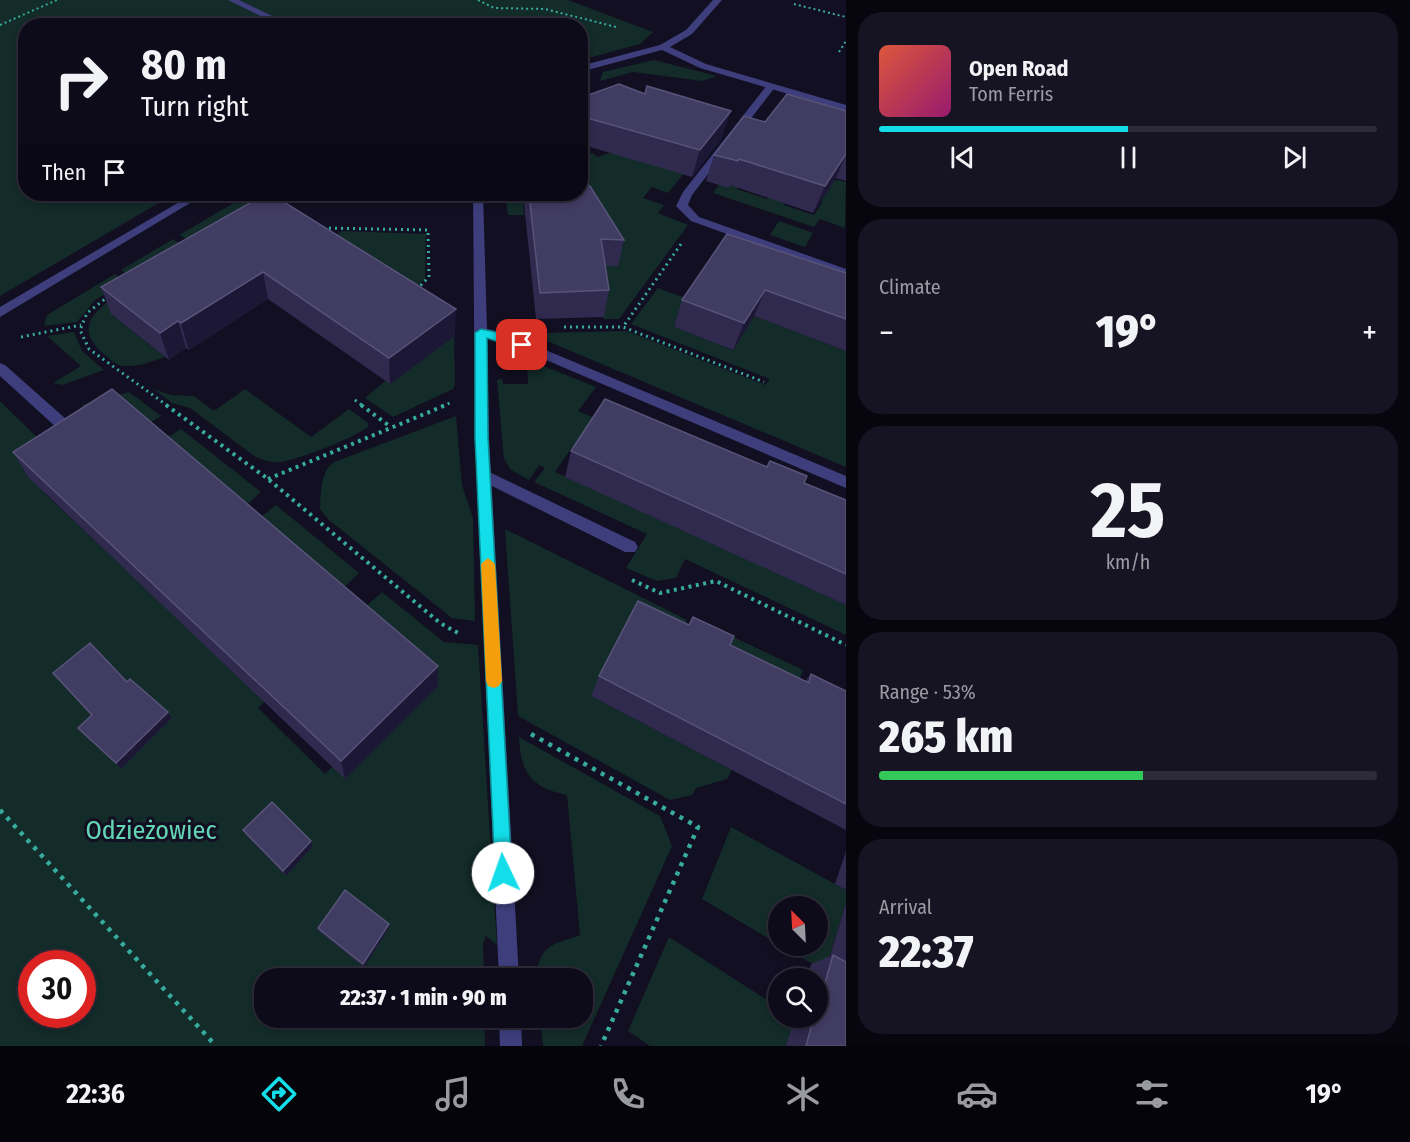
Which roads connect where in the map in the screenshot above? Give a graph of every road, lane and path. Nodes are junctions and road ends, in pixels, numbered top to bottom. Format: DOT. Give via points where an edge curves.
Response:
graph roads {
  1 [pos="57,0"];
  2 [pos="232,0"];
  3 [pos="478,0"];
  4 [pos="718,0"];
  5 [pos="794,4"];
  6 [pos="272,18"];
  7 [pos="579,18"];
  8 [pos="846,18"];
  9 [pos="588,20"];
  10 [pos="0,25"];
  11 [pos="622,29"];
  12 [pos="846,41"];
  13 [pos="663,47"];
  14 [pos="838,52"];
  15 [pos="588,67"];
  16 [pos="771,86"];
  17 [pos="846,108"];
  18 [pos="189,201"];
  19 [pos="478,201"];
  20 [pos="324,234"];
  21 [pos="683,242"];
  22 [pos="846,273"];
  23 [pos="114,293"];
  24 [pos="424,294"];
  25 [pos="0,313"];
  26 [pos="82,325"];
  27 [pos="568,327"];
  28 [pos="623,327"];
  29 [pos="481,333"];
  30 [pos="12,339"];
  31 [pos="0,368"];
  32 [pos="764,382"];
  33 [pos="355,400"];
  34 [pos="454,401"];
  35 [pos="62,424"];
  36 [pos="391,427"];
  37 [pos="483,475"];
  38 [pos="268,479"];
  39 [pos="846,482"];
  40 [pos="630,547"];
  41 [pos="628,578"];
  42 [pos="491,630"];
  43 [pos="846,645"];
  44 [pos="495,713"];
  45 [pos="0,810"];
  46 [pos="508,968"];
  47 [pos="510,1028"];
  48 [pos="216,1046"];
  49 [pos="511,1046"];
  50 [pos="601,1046"];
  1 -- 10 [label="path"];
  2 -- 6 [label="street"];
  3 -- 7 [label="path" via="494,9 544,9"];
  4 -- 13 [label="street" via="689,32"];
  5 -- 8 [label="path"];
  9 -- 11 [label="path"];
  12 -- 14 [label="path"];
  13 -- 15 [label="street"];
  13 -- 16 [label="street" via="703,66"];
  16 -- 17 [label="street"];
  16 -- 22 [label="street" via="737,122 682,206 703,222"];
  18 -- 25 [label="street"];
  19 -- 29 [label="street"];
  20 -- 24 [label="path" via="314,228 428,230 429,277 416,290"];
  21 -- 28 [label="path"];
  23 -- 26 [label="path" via="87,313"];
  26 -- 30 [label="path"];
  26 -- 38 [label="path" via="80,330 89,349"];
  27 -- 28 [label="path"];
  28 -- 32 [label="path"];
  29 -- 37 [label="street"];
  29 -- 39 [label="street" via="501,336"];
  31 -- 35 [label="street"];
  33 -- 36 [label="path"];
  34 -- 36 [label="path"];
  36 -- 38 [label="path"];
  37 -- 40 [label="street"];
  37 -- 42 [label="street"];
  38 -- 42 [label="path" via="440,623 458,633"];
  41 -- 43 [label="path" via="660,592 716,582"];
  42 -- 44 [label="street"];
  44 -- 46 [label="street"];
  44 -- 50 [label="path" via="698,827"];
  45 -- 48 [label="path"];
  47 -- 49 [label="street"];
}
